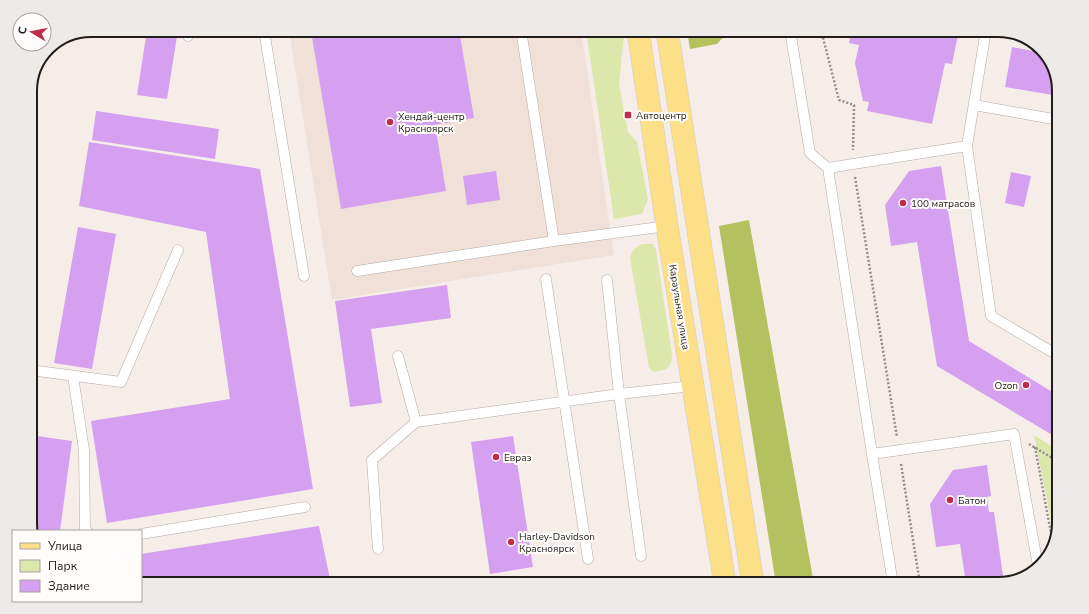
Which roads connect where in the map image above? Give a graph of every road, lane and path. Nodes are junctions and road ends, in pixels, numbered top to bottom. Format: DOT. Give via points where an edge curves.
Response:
graph roads {
  1 [pos="265,37"];
  2 [pos="522,37"];
  3 [pos="639,37"];
  4 [pos="668,37"];
  5 [pos="791,37"];
  6 [pos="823,37"];
  7 [pos="985,37"];
  8 [pos="974,105"];
  9 [pos="1052,119"];
  10 [pos="967,146"];
  11 [pos="853,163"];
  12 [pos="828,168"];
  13 [pos="667,226"];
  14 [pos="554,241"];
  15 [pos="178,250"];
  16 [pos="357,271"];
  17 [pos="304,276"];
  18 [pos="546,279"];
  19 [pos="608,280"];
  20 [pos="1052,352"];
  21 [pos="398,356"];
  22 [pos="37,371"];
  23 [pos="73,376"];
  24 [pos="693,386"];
  25 [pos="619,394"];
  26 [pos="565,401"];
  27 [pos="416,422"];
  28 [pos="1014,434"];
  29 [pos="1035,448"];
  30 [pos="899,450"];
  31 [pos="872,454"];
  32 [pos="1052,458"];
  33 [pos="305,507"];
  34 [pos="85,530"];
  35 [pos="1051,532"];
  36 [pos="142,534"];
  37 [pos="378,549"];
  38 [pos="642,556"];
  39 [pos="588,559"];
  40 [pos="1037,560"];
  41 [pos="724,577"];
  42 [pos="752,577"];
  43 [pos="892,577"];
  44 [pos="919,577"];
  1 -- 17 [label="lane"];
  2 -- 14 [label="lane"];
  3 -- 13 [label="main road, Караульная улица"];
  4 -- 42 [label="main road"];
  5 -- 12 [label="lane" via="810,153"];
  6 -- 11 [label="path" via="839,100 854,105"];
  7 -- 8 [label="lane"];
  8 -- 9 [label="lane"];
  8 -- 10 [label="lane"];
  10 -- 11 [label="lane"];
  10 -- 20 [label="lane" via="990,316"];
  11 -- 12 [label="lane"];
  11 -- 30 [label="path"];
  12 -- 31 [label="lane"];
  13 -- 14 [label="lane"];
  13 -- 24 [label="main road, Караульная улица"];
  14 -- 16 [label="lane"];
  15 -- 23 [label="lane" via="121,382"];
  18 -- 26 [label="lane"];
  19 -- 25 [label="lane"];
  21 -- 27 [label="lane"];
  22 -- 23 [label="lane"];
  23 -- 34 [label="lane" via="84,450"];
  24 -- 25 [label="lane"];
  24 -- 41 [label="main road, Караульная улица"];
  25 -- 26 [label="lane"];
  25 -- 38 [label="lane"];
  26 -- 27 [label="lane"];
  26 -- 39 [label="lane"];
  27 -- 37 [label="lane" via="372,460"];
  28 -- 29 [label="path"];
  28 -- 30 [label="lane"];
  28 -- 40 [label="lane"];
  29 -- 32 [label="path"];
  29 -- 35 [label="path"];
  30 -- 31 [label="lane"];
  30 -- 44 [label="path"];
  31 -- 43 [label="lane"];
  33 -- 36 [label="lane"];
}
